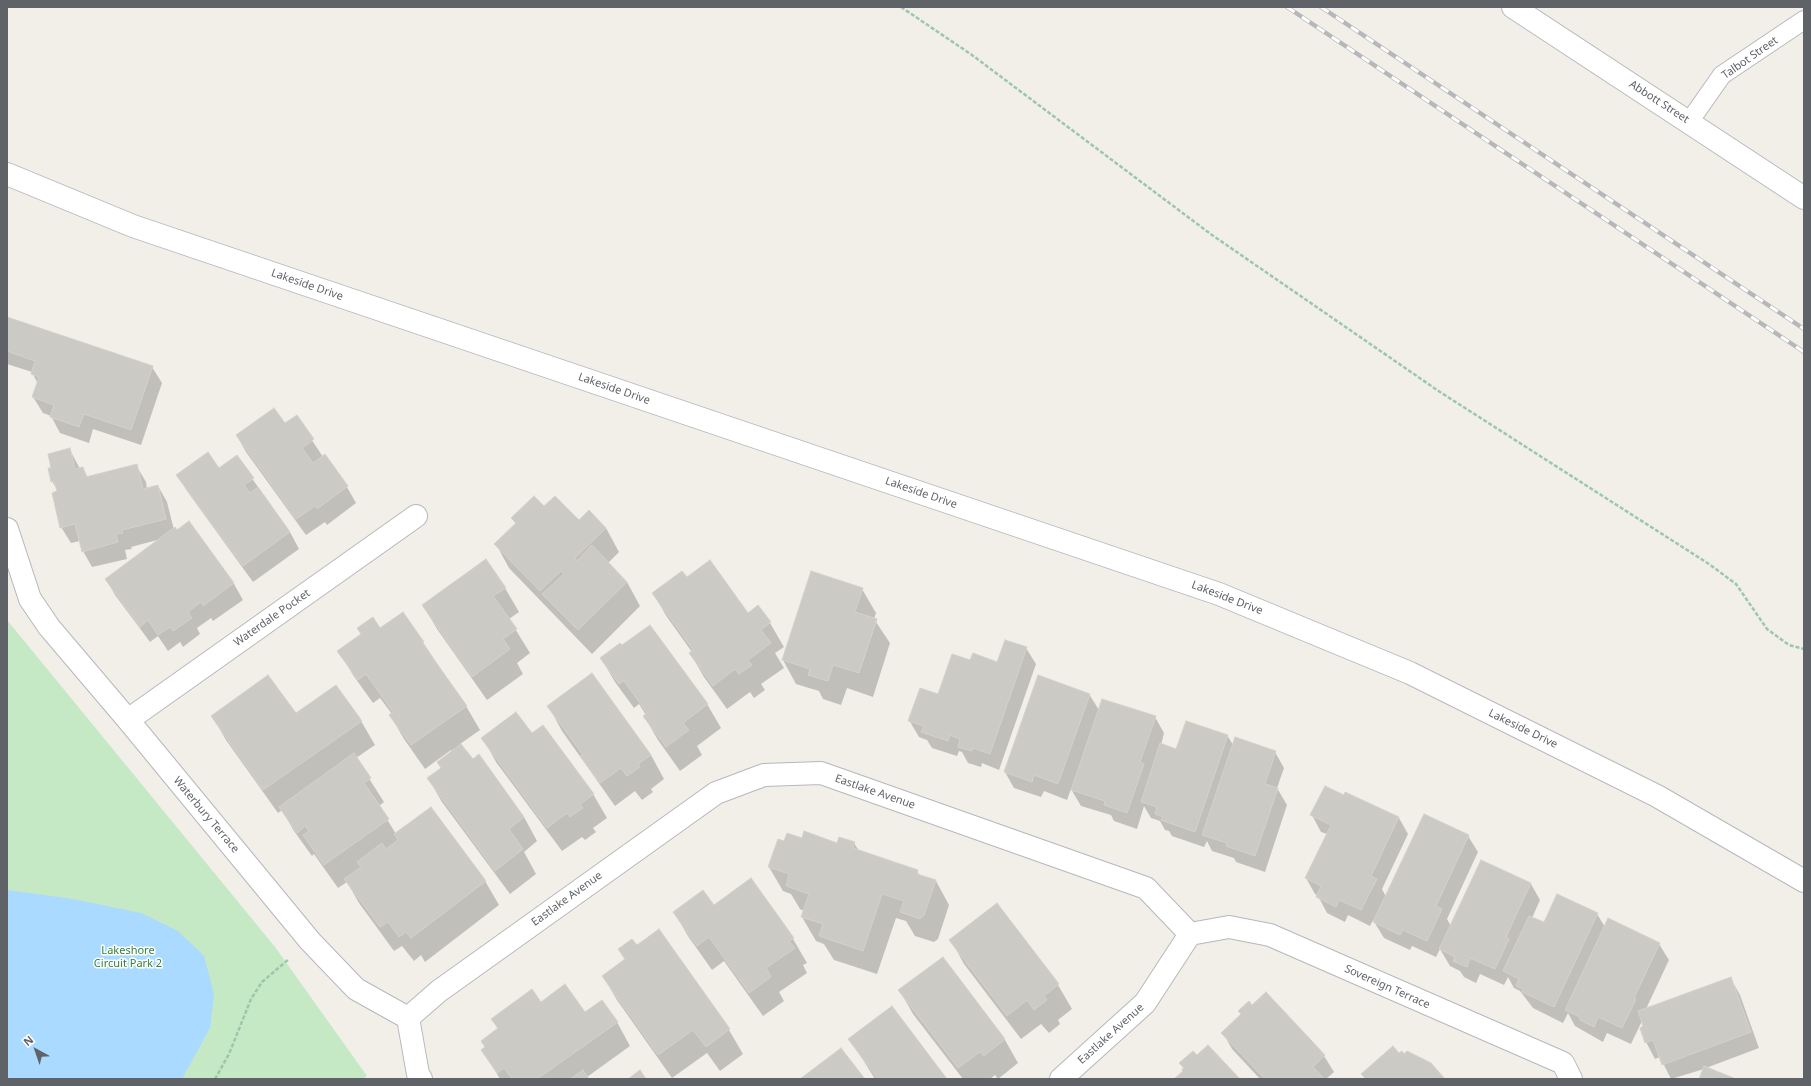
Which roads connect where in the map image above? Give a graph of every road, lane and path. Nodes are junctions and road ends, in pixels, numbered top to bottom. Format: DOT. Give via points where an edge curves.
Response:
graph roads {
  1 [pos="901,7"];
  2 [pos="1513,7"];
  3 [pos="1804,20"];
  4 [pos="1689,122"];
  5 [pos="7,174"];
  6 [pos="1804,198"];
  7 [pos="416,516"];
  8 [pos="7,529"];
  9 [pos="1804,649"];
  10 [pos="128,720"];
  11 [pos="1804,881"];
  12 [pos="1190,934"];
  13 [pos="310,941"];
  14 [pos="408,1018"];
  15 [pos="215,1079"];
  16 [pos="421,1079"];
  17 [pos="1061,1079"];
  18 [pos="1571,1079"];
  1 -- 9 [label="path" via="972,55 1212,234 1440,392 1725,576 1736,584 1767,629 1789,645"];
  2 -- 4 [label="street, Abbott Street"];
  3 -- 4 [label="lane, Talbot Street" via="1722,75"];
  4 -- 6 [label="street, Abbott Street"];
  5 -- 11 [label="street, Lakeside Drive" via="133,226 1220,594 1410,673 1657,796"];
  7 -- 10 [label="street, Waterdale Pocket"];
  8 -- 10 [label="street, Waterbury Terrace" via="30,599 49,627"];
  10 -- 13 [label="street, Waterbury Terrace"];
  12 -- 14 [label="street, Eastlake Avenue" via="1146,888 821,773 764,775 716,793 439,991"];
  12 -- 17 [label="street, Eastlake Avenue" via="1145,1003"];
  12 -- 18 [label="street, Sovereign Terrace" via="1229,927 1270,935 1563,1063"];
  13 -- 14 [label="street, Waterbury Terrace" via="356,988"];
  13 -- 15 [label="path" via="262,982 252,998 229,1054"];
  14 -- 16 [label="street"];
}
